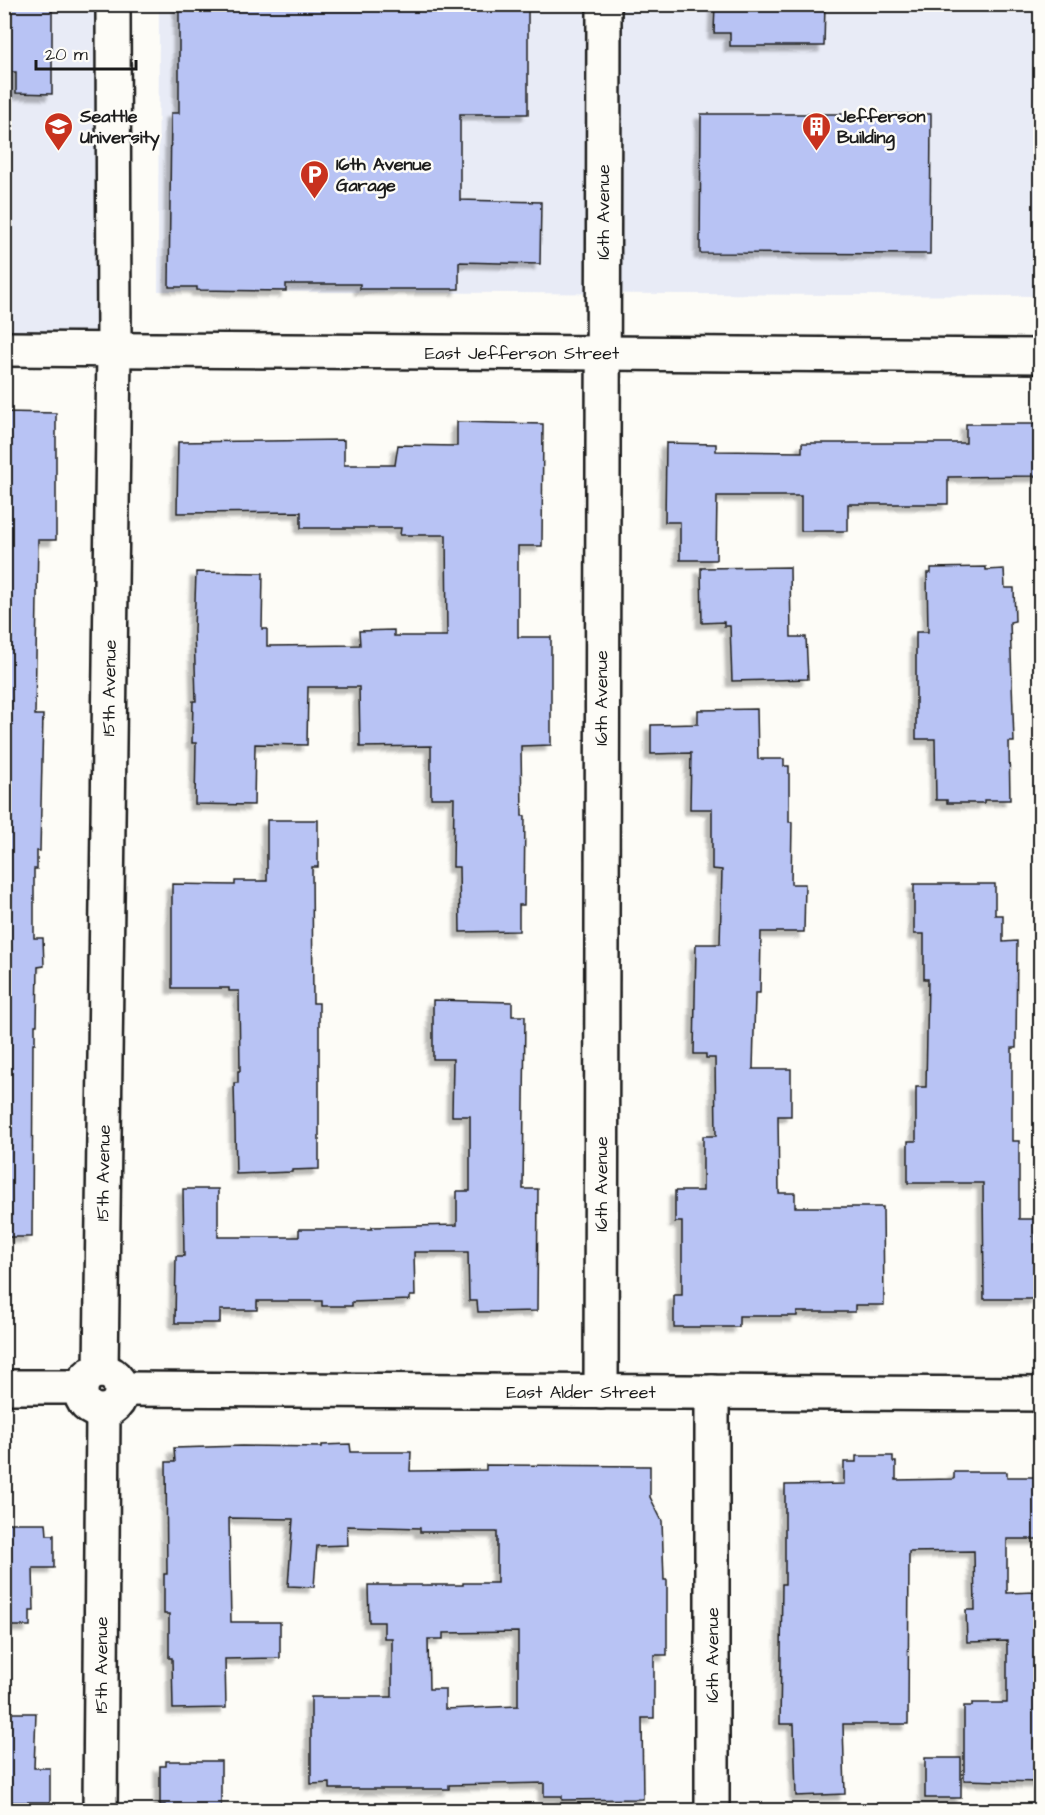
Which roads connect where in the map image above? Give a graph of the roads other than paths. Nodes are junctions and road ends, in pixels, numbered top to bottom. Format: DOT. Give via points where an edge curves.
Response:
graph roads {
  1 [pos="113,4"];
  2 [pos="604,4"];
  3 [pos="4,349"];
  4 [pos="114,350"];
  5 [pos="602,353"];
  6 [pos="1041,356"];
  7 [pos="4,1387"];
  8 [pos="101,1390"];
  9 [pos="601,1392"];
  10 [pos="712,1392"];
  11 [pos="1041,1395"];
  12 [pos="100,1810"];
  13 [pos="712,1810"];
  1 -- 4 [label="street, 15th Avenue"];
  2 -- 5 [label="street, 16th Avenue"];
  3 -- 4 [label="street, East Jefferson Street"];
  4 -- 5 [label="street, East Jefferson Street"];
  4 -- 8 [label="street, 15th Avenue"];
  5 -- 6 [label="street, East Jefferson Street"];
  5 -- 9 [label="street, 16th Avenue"];
  7 -- 8 [label="street, East Alder Street"];
  8 -- 9 [label="street, East Alder Street"];
  8 -- 12 [label="street, 15th Avenue"];
  9 -- 10 [label="street, East Alder Street"];
  10 -- 11 [label="street, East Alder Street"];
  10 -- 13 [label="street, 16th Avenue"];
}
